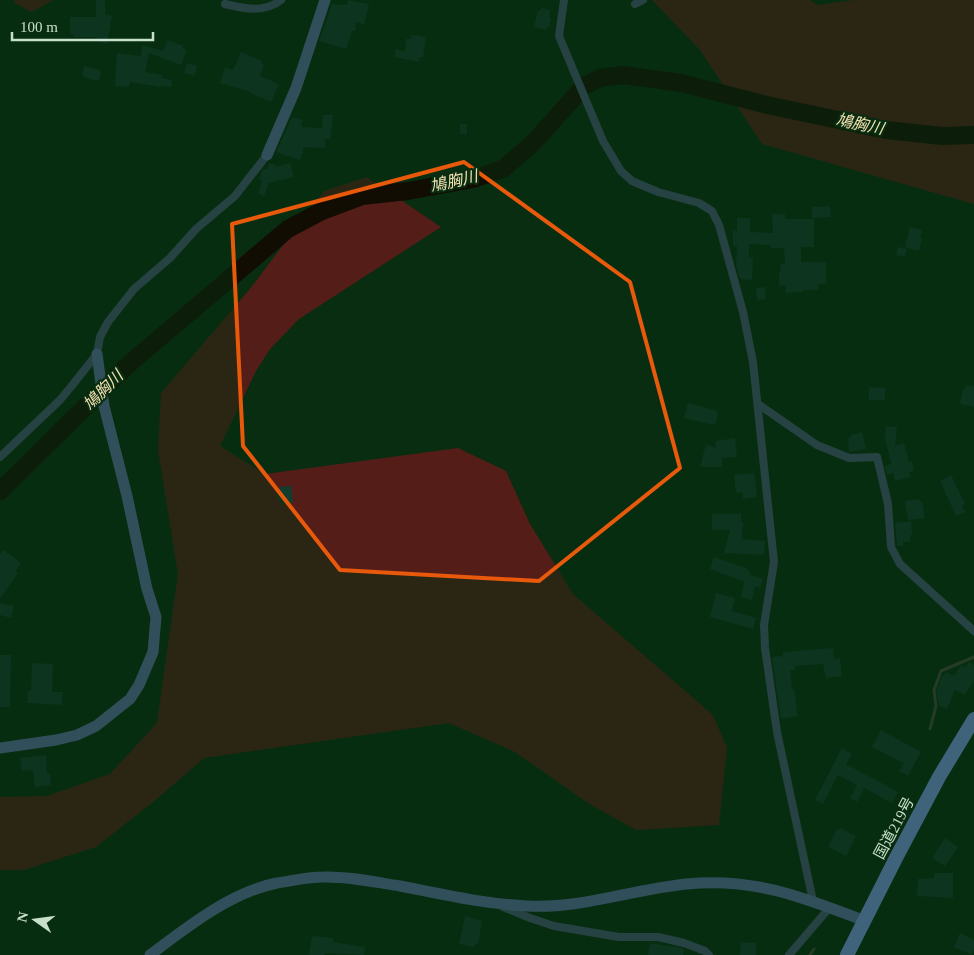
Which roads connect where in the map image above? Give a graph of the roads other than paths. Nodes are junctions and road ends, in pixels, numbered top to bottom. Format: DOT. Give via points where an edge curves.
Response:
graph roads {
  1 [pos="281,0"];
  2 [pos="325,0"];
  3 [pos="564,0"];
  4 [pos="225,4"];
  5 [pos="267,154"];
  6 [pos="97,354"];
  7 [pos="758,404"];
  8 [pos="0,457"];
  9 [pos="974,630"];
  10 [pos="974,719"];
  11 [pos="0,748"];
  12 [pos="813,901"];
  13 [pos="494,904"];
  14 [pos="830,908"];
  15 [pos="865,921"];
  16 [pos="150,955"];
  17 [pos="709,955"];
  18 [pos="788,955"];
  19 [pos="847,955"];
  1 -- 4 [label="street" via="273,6 259,9"];
  2 -- 5 [label="street" via="296,88"];
  3 -- 7 [label="street" via="559,36 602,141 621,171 632,181 712,211 719,225 743,312"];
  5 -- 6 [label="street" via="235,196 134,289 108,322 100,337"];
  6 -- 8 [label="street" via="60,400"];
  6 -- 11 [label="street" via="104,406 156,617 153,652 130,699 96,726 56,740"];
  7 -- 9 [label="street" via="817,445 849,458 877,457 888,504 891,547 900,564"];
  7 -- 12 [label="street" via="774,562 764,625 766,648 778,732"];
  10 -- 15 [label="highway, 国道219号" via="939,777"];
  12 -- 13 [label="street" via="777,890 716,882 679,885 584,903"];
  12 -- 14 [label="street"];
  13 -- 16 [label="street" via="359,879 322,877 275,884 233,898"];
  13 -- 17 [label="street" via="554,926 619,937 658,937 684,943"];
  14 -- 15 [label="street"];
  14 -- 18 [label="street"];
  15 -- 19 [label="highway, 国道219号"];
}
